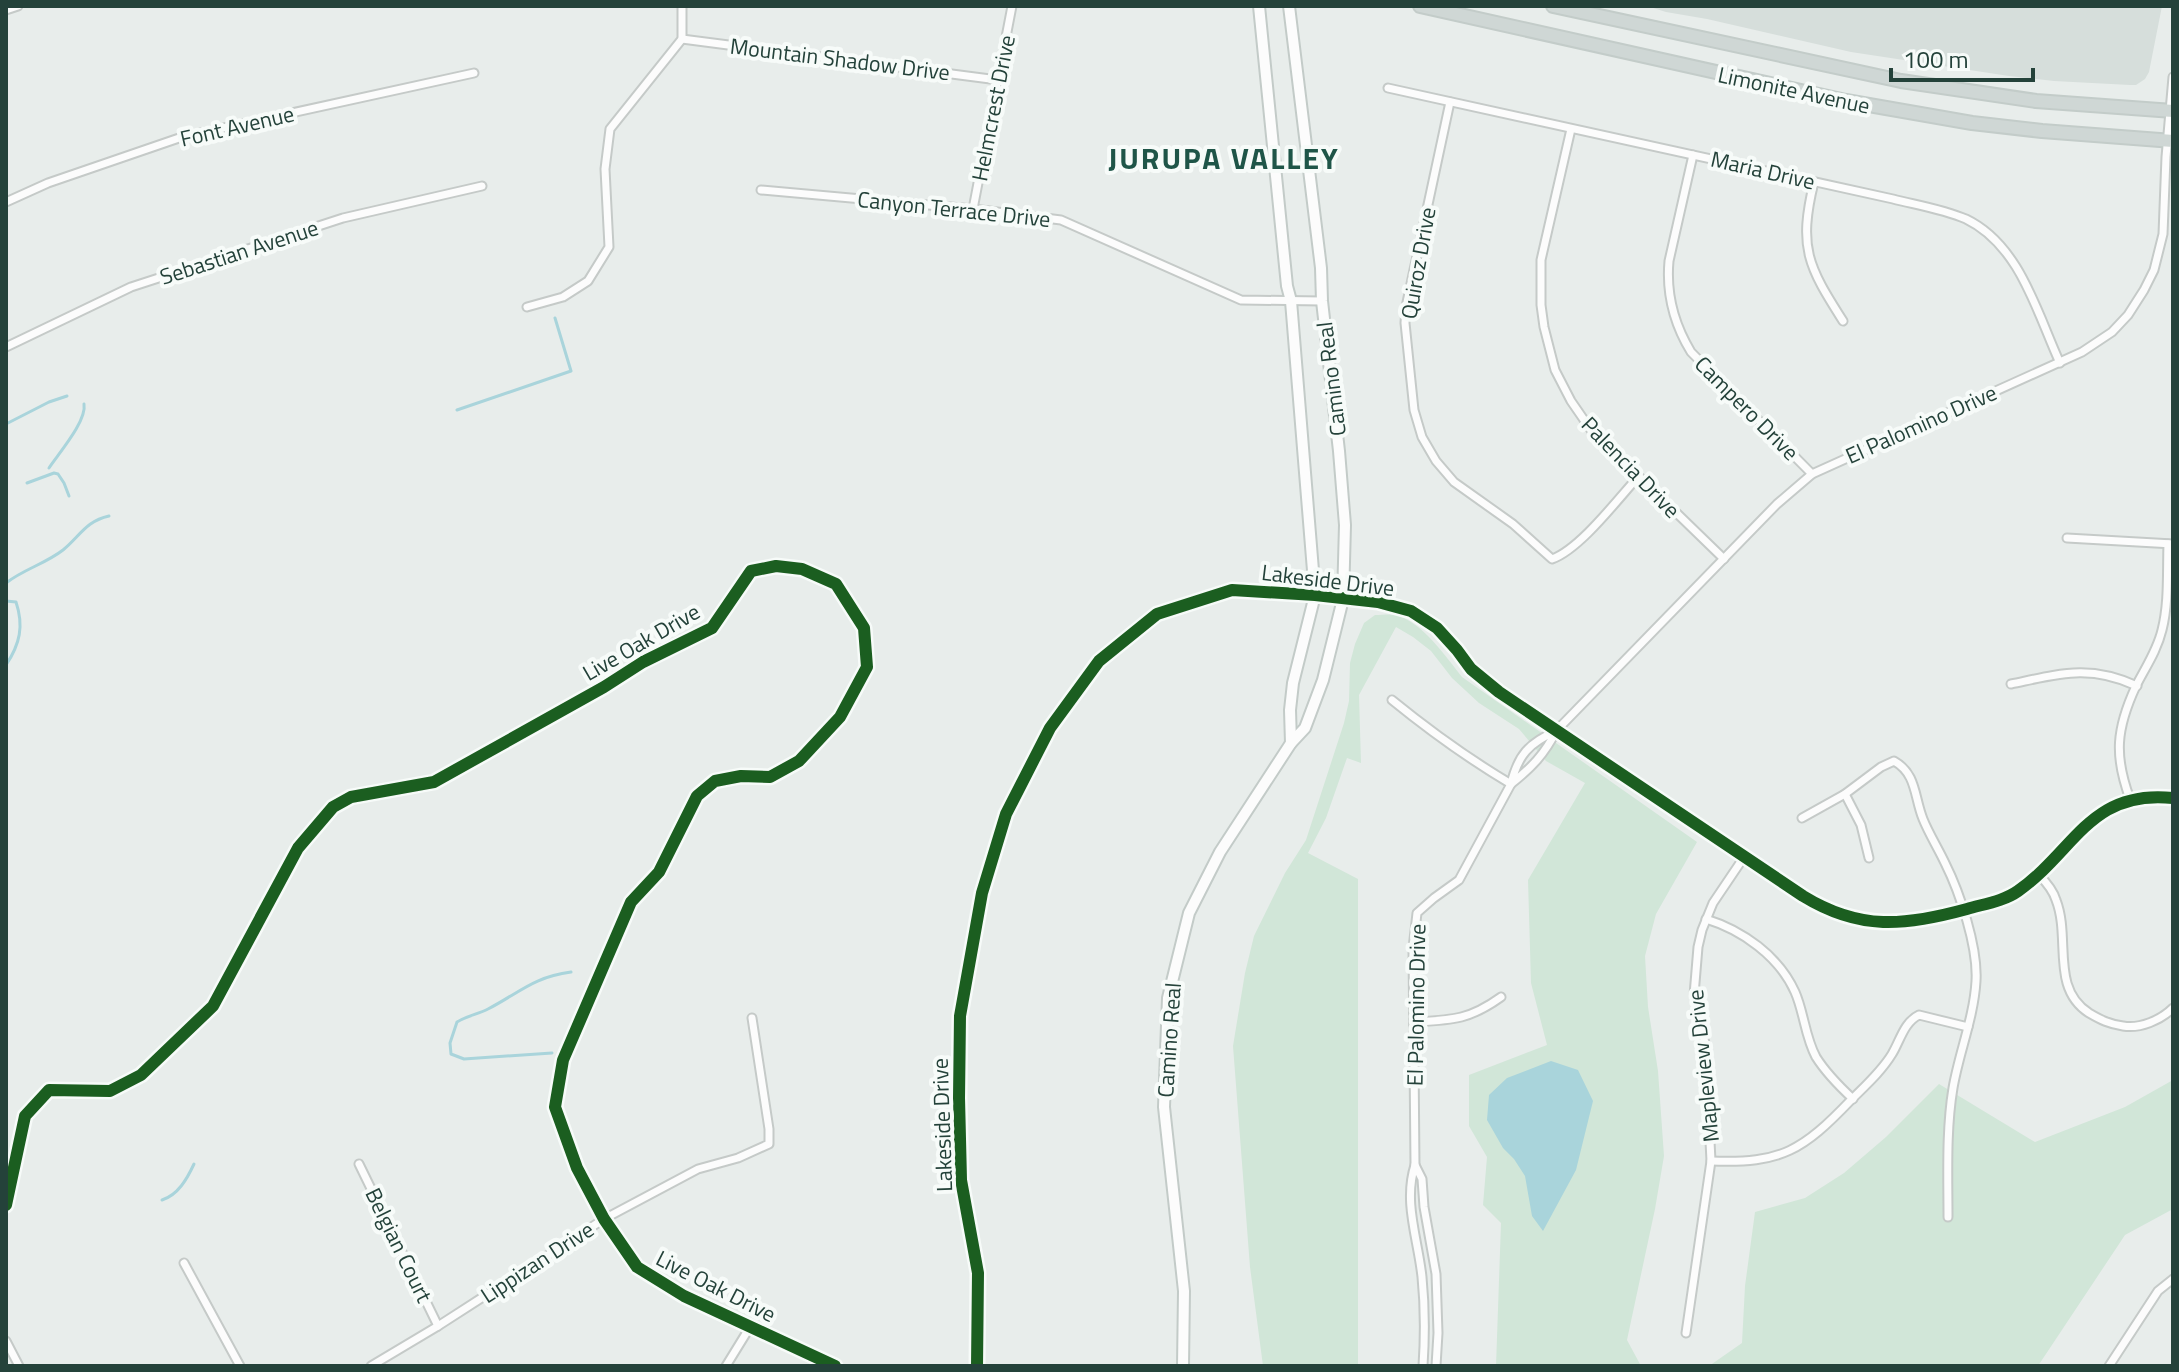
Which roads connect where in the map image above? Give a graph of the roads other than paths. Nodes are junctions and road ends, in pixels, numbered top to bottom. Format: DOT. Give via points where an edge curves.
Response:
graph roads {
  1 [pos="18,6"];
  2 [pos="682,6"];
  3 [pos="1012,6"];
  4 [pos="1259,6"];
  5 [pos="1289,6"];
  6 [pos="1420,6"];
  7 [pos="1553,6"];
  8 [pos="6,10"];
  9 [pos="682,39"];
  10 [pos="474,73"];
  11 [pos="2173,77"];
  12 [pos="998,80"];
  13 [pos="1388,88"];
  14 [pos="1450,102"];
  15 [pos="2172,111"];
  16 [pos="1571,129"];
  17 [pos="2170,141"];
  18 [pos="1693,155"];
  19 [pos="1814,182"];
  20 [pos="482,186"];
  21 [pos="761,190"];
  22 [pos="6,202"];
  23 [pos="973,209"];
  24 [pos="1291,301"];
  25 [pos="1322,301"];
  26 [pos="527,307"];
  27 [pos="1843,321"];
  28 [pos="6,347"];
  29 [pos="2060,363"];
  30 [pos="1812,474"];
  31 [pos="1638,477"];
  32 [pos="2067,538"];
  33 [pos="2170,544"];
  34 [pos="1724,559"];
  35 [pos="1315,595"];
  36 [pos="1343,599"];
  37 [pos="2011,684"];
  38 [pos="2137,686"];
  39 [pos="1392,700"];
  40 [pos="1556,731"];
  41 [pos="1291,743"];
  42 [pos="1522,757"];
  43 [pos="1532,765"];
  44 [pos="1511,784"];
  45 [pos="1845,794"];
  46 [pos="2173,798"];
  47 [pos="2130,799"];
  48 [pos="1802,818"];
  49 [pos="1744,857"];
  50 [pos="1869,858"];
  51 [pos="2039,875"];
  52 [pos="1963,910"];
  53 [pos="1706,919"];
  54 [pos="1501,997"];
  55 [pos="2173,1008"];
  56 [pos="752,1018"];
  57 [pos="1414,1022"];
  58 [pos="1968,1027"];
  59 [pos="1853,1099"];
  60 [pos="1711,1161"];
  61 [pos="359,1164"];
  62 [pos="1415,1165"];
  63 [pos="6,1205"];
  64 [pos="1948,1217"];
  65 [pos="604,1219"];
  66 [pos="184,1263"];
  67 [pos="2173,1279"];
  68 [pos="438,1326"];
  69 [pos="750,1327"];
  70 [pos="1686,1333"];
  71 [pos="6,1341"];
  72 [pos="19,1366"];
  73 [pos="240,1366"];
  74 [pos="371,1366"];
  75 [pos="726,1366"];
  76 [pos="835,1366"];
  77 [pos="977,1366"];
  78 [pos="1183,1366"];
  79 [pos="1423,1366"];
  80 [pos="1436,1366"];
  81 [pos="2109,1366"];
  1 -- 8 [label="street"];
  2 -- 9 [label="street"];
  3 -- 12 [label="street, Helmcrest Drive"];
  4 -- 24 [label="main road, Camino Real"];
  5 -- 25 [label="main road, Camino Real"];
  6 -- 17 [label="main road, Limonite Avenue" via="1902,112"];
  7 -- 15 [label="main road, Limonite Avenue" via="1901,81 2036,101"];
  9 -- 12 [label="street, Mountain Shadow Drive"];
  9 -- 26 [label="street" via="610,129 605,169 609,247 588,281 563,297"];
  10 -- 22 [label="street, Font Avenue" via="182,137"];
  11 -- 15 [label="street, El Palomino Drive"];
  12 -- 23 [label="street, Helmcrest Drive"];
  13 -- 14 [label="street, Maria Drive"];
  14 -- 16 [label="street, Maria Drive"];
  14 -- 31 [label="street, Quiroz Drive" via="1406,307 1414,410 1422,437 1454,482 1552,559 1576,544"];
  15 -- 17 [label="street, El Palomino Drive"];
  16 -- 18 [label="street, Maria Drive"];
  16 -- 31 [label="street, Palencia Drive" via="1541,260 1544,327 1555,370 1571,401 1591,430"];
  17 -- 29 [label="street, El Palomino Drive" via="2163,234 2149,281 2112,332"];
  18 -- 19 [label="street, Maria Drive"];
  18 -- 30 [label="street, Campero Drive" via="1669,261 1681,336"];
  19 -- 27 [label="street" via="1806,222 1809,256"];
  19 -- 29 [label="street, Maria Drive" via="1935,209 1985,232 2018,270"];
  20 -- 28 [label="street, Sebastian Avenue" via="343,218 131,287"];
  21 -- 23 [label="street, Canyon Terrace Drive"];
  23 -- 24 [label="street, Canyon Terrace Drive" via="1061,220 1241,300"];
  24 -- 25 [label="street, Canyon Terrace Drive"];
  24 -- 35 [label="main road, Camino Real"];
  25 -- 36 [label="main road, Camino Real" via="1344,510"];
  29 -- 30 [label="street, El Palomino Drive"];
  30 -- 34 [label="street, El Palomino Drive"];
  31 -- 34 [label="street, Palencia Drive"];
  32 -- 33 [label="street"];
  33 -- 38 [label="street" via="2163,626"];
  34 -- 40 [label="street, El Palomino Drive"];
  35 -- 36 [label="street, Lakeside Drive"];
  35 -- 41 [label="main road, Camino Real" via="1293,683"];
  35 -- 77 [label="street, Lakeside Drive" via="1232,590 1157,614 1099,661 1050,728 1006,814 982,893 960,1016 961,1180 978,1273"];
  36 -- 40 [label="street, Lakeside Drive" via="1378,602 1424,619 1482,680"];
  36 -- 41 [label="main road, Camino Real" via="1323,680 1305,728"];
  37 -- 38 [label="street" via="2100,672"];
  38 -- 47 [label="street" via="2118,743"];
  39 -- 44 [label="street"];
  40 -- 42 [label="street, El Palomino Drive" via="1535,740"];
  40 -- 43 [label="street, El Palomino Drive"];
  40 -- 49 [label="street, Lakeside Drive"];
  41 -- 78 [label="main road, Camino Real" via="1220,852 1189,913 1168,998 1164,1107 1184,1291"];
  42 -- 43 [label="street"];
  42 -- 44 [label="street, El Palomino Drive"];
  43 -- 44 [label="street, El Palomino Drive"];
  44 -- 57 [label="street, El Palomino Drive" via="1459,880 1417,913"];
  45 -- 48 [label="street"];
  45 -- 50 [label="street" via="1861,825"];
  45 -- 52 [label="street" via="1881,767 1894,761 1902,766"];
  46 -- 47 [label="street, Lakeside Drive"];
  47 -- 51 [label="street, Lakeside Drive" via="2099,814"];
  49 -- 52 [label="street, Lakeside Drive" via="1812,902 1859,919 1907,922"];
  49 -- 53 [label="street, Mapleview Drive"];
  51 -- 52 [label="street, Lakeside Drive" via="2015,893"];
  51 -- 55 [label="street" via="2056,897 2067,985 2077,1005 2107,1024 2129,1027 2152,1022"];
  52 -- 58 [label="street" via="1976,980"];
  53 -- 59 [label="street" via="1748,939 1776,964 1795,992 1815,1055"];
  53 -- 60 [label="street, Mapleview Drive" via="1694,995 1705,1043"];
  54 -- 57 [label="street" via="1481,1012 1454,1020"];
  56 -- 65 [label="street, Lippizan Drive" via="769,1144 698,1169"];
  57 -- 62 [label="street, El Palomino Drive"];
  58 -- 59 [label="street" via="1930,1016 1911,1019 1892,1054"];
  58 -- 64 [label="street" via="1953,1089"];
  59 -- 60 [label="street" via="1810,1140 1787,1152 1754,1161"];
  60 -- 70 [label="street, Mapleview Drive"];
  61 -- 68 [label="street, Belgian Court"];
  62 -- 79 [label="street, El Palomino Drive" via="1409,1181 1422,1277"];
  62 -- 80 [label="street, El Palomino Drive" via="1422,1179 1436,1274"];
  63 -- 65 [label="street, Live Oak Drive" via="25,1116 49,1090 110,1091 141,1075 213,1006 298,848 333,807 351,797 434,782 712,628 751,571 776,566 802,569 836,584 864,628 867,667 840,717 799,761 770,777 715,781 697,796 659,872 631,902 563,1060 555,1107 577,1168"];
  65 -- 68 [label="street, Lippizan Drive"];
  65 -- 69 [label="street, Live Oak Drive" via="637,1267"];
  66 -- 73 [label="street"];
  67 -- 81 [label="street" via="2158,1291"];
  68 -- 74 [label="street, Lippizan Drive"];
  69 -- 75 [label="street"];
  69 -- 76 [label="street, Live Oak Drive"];
  71 -- 72 [label="street"];
}
